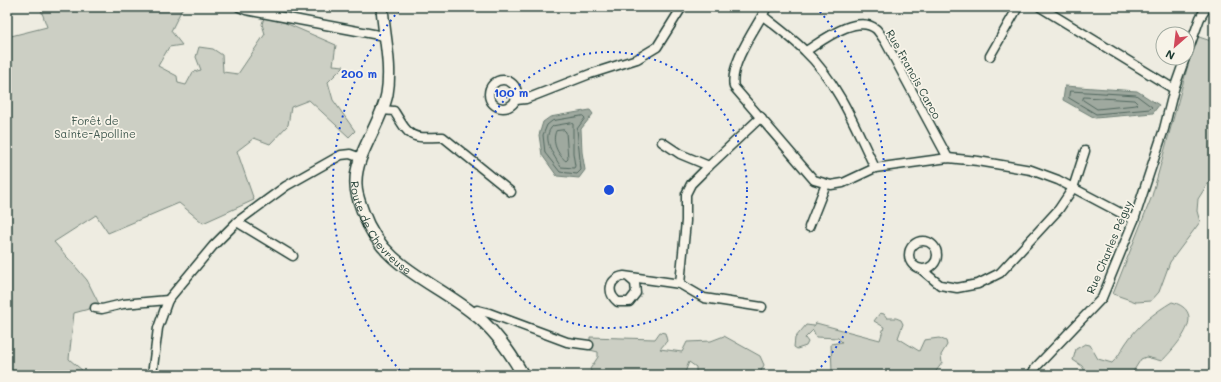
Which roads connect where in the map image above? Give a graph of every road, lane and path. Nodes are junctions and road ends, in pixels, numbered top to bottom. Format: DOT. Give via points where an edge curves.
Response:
graph roads {
  1 [pos="239,7"];
  2 [pos="382,7"];
  3 [pos="682,7"];
  4 [pos="767,7"];
  5 [pos="1018,7"];
  6 [pos="1040,7"];
  7 [pos="1207,7"];
  8 [pos="763,16"];
  9 [pos="1195,32"];
  10 [pos="384,36"];
  11 [pos="806,51"];
  12 [pos="990,56"];
  13 [pos="1183,66"];
  14 [pos="1174,89"];
  15 [pos="516,100"];
  16 [pos="382,110"];
  17 [pos="761,117"];
  18 [pos="662,142"];
  19 [pos="1085,151"];
  20 [pos="361,158"];
  21 [pos="948,158"];
  22 [pos="709,166"];
  23 [pos="875,168"];
  24 [pos="826,184"];
  25 [pos="1073,188"];
  26 [pos="511,192"];
  27 [pos="1134,220"];
  28 [pos="237,222"];
  29 [pos="809,227"];
  30 [pos="294,256"];
  31 [pos="922,270"];
  32 [pos="628,277"];
  33 [pos="680,284"];
  34 [pos="168,300"];
  35 [pos="762,307"];
  36 [pos="95,308"];
  37 [pos="474,314"];
  38 [pos="589,345"];
  39 [pos="152,375"];
  40 [pos="523,375"];
  41 [pos="1031,375"];
  1 -- 10 [label="street"];
  2 -- 10 [label="street, Route de Chevreuse"];
  3 -- 15 [label="street" via="657,47 637,59 526,99"];
  4 -- 8 [label="street"];
  5 -- 12 [label="street"];
  6 -- 14 [label="street"];
  7 -- 9 [label="street"];
  8 -- 11 [label="street"];
  8 -- 17 [label="street" via="735,68 733,81 738,93"];
  10 -- 16 [label="street, Route de Chevreuse" via="389,68 387,94"];
  11 -- 21 [label="street, Rue Francis Carco" via="849,25 875,28 885,41"];
  11 -- 23 [label="street" via="830,82"];
  13 -- 14 [label="street, Rue Charles Péguy"];
  14 -- 27 [label="street, Rue Charles Péguy" via="1164,129"];
  16 -- 20 [label="street, Route de Chevreuse"];
  16 -- 26 [label="street" via="394,111 407,133 418,138 443,137"];
  17 -- 22 [label="street"];
  17 -- 24 [label="street" via="814,180"];
  18 -- 22 [label="street" via="680,154"];
  19 -- 25 [label="street"];
  20 -- 28 [label="street" via="350,154 342,155 286,186"];
  20 -- 37 [label="street, Route de Chevreuse" via="356,185 358,198 368,225 382,246 404,268"];
  21 -- 23 [label="street"];
  21 -- 25 [label="street" via="997,163 1031,170"];
  22 -- 33 [label="street" via="691,184 686,194"];
  23 -- 24 [label="street" via="844,183"];
  24 -- 29 [label="street"];
  25 -- 27 [label="street"];
  25 -- 31 [label="street" via="1059,209 1000,273 978,284 957,288 940,285"];
  27 -- 41 [label="street, Rue Charles Péguy" via="1102,298"];
  28 -- 30 [label="street"];
  28 -- 34 [label="street" via="213,246"];
  32 -- 33 [label="street"];
  33 -- 35 [label="street" via="704,298"];
  34 -- 36 [label="street"];
  34 -- 39 [label="street" via="158,328"];
  37 -- 38 [label="street" via="477,310 489,313 567,342"];
  37 -- 40 [label="street, Route de Chevreuse" via="502,343"];
}
